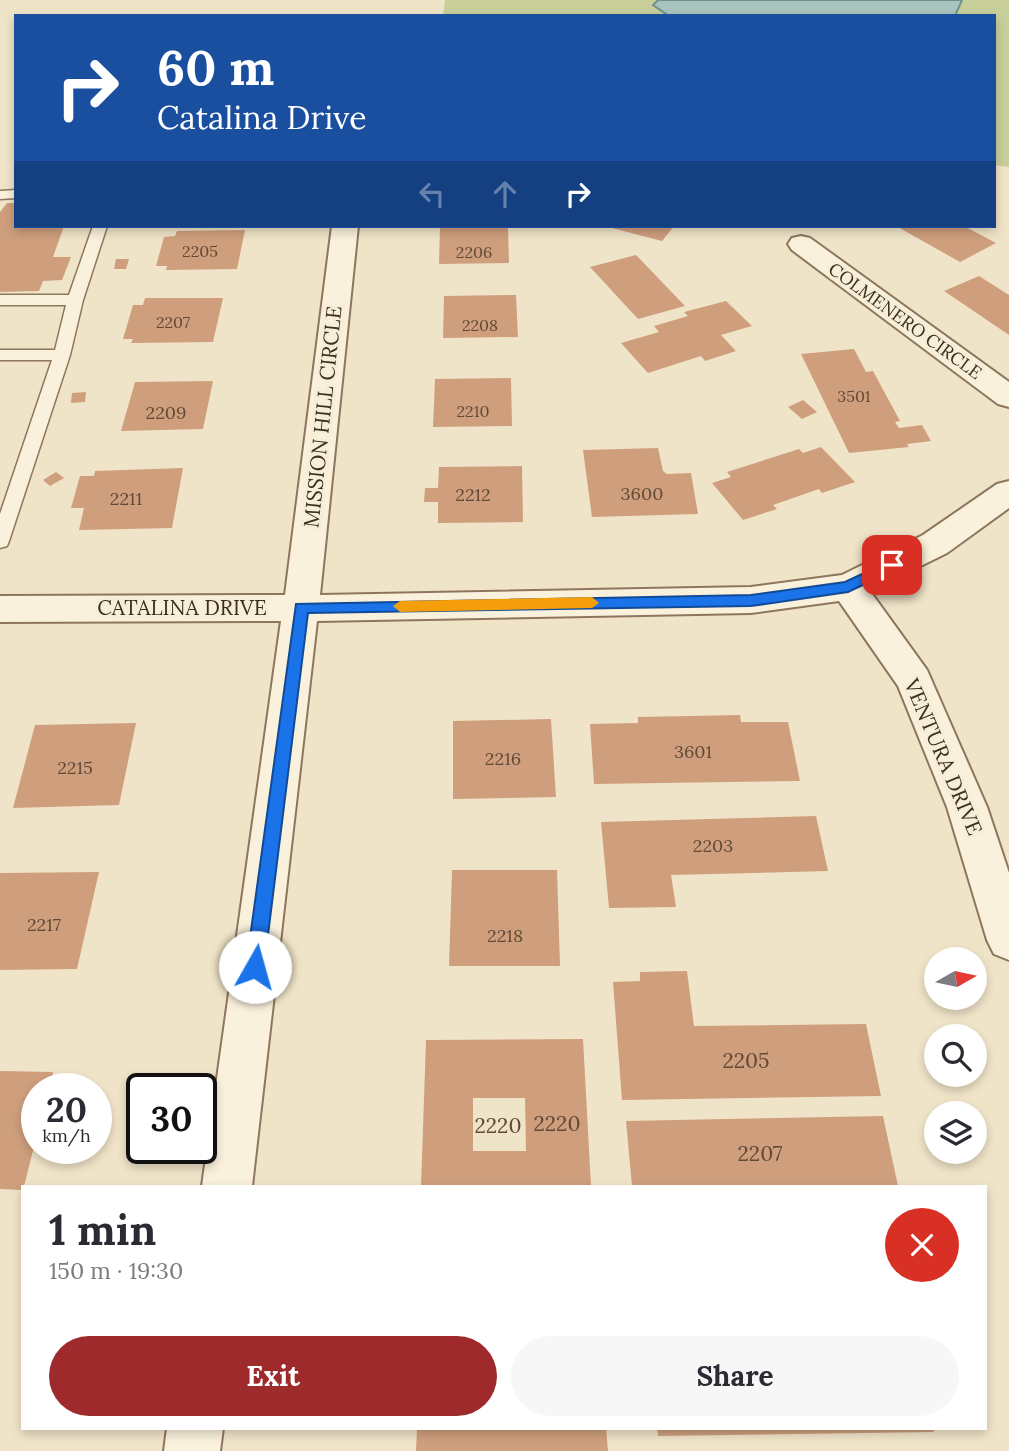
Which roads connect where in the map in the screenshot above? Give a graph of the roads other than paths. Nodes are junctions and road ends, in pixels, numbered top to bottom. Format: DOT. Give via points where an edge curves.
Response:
graph roads {
  1 [pos="99,228"];
  2 [pos="345,228"];
  3 [pos="801,244"];
  4 [pos="0,300"];
  5 [pos="75,300"];
  6 [pos="0,355"];
  7 [pos="62,355"];
  8 [pos="1009,397"];
  9 [pos="1009,492"];
  10 [pos="1,532"];
  11 [pos="848,587"];
  12 [pos="301,608"];
  13 [pos="0,609"];
  14 [pos="1009,940"];
  15 [pos="226,1185"];
  16 [pos="195,1430"];
  17 [pos="192,1451"];
  1 -- 5 [label="lane"];
  2 -- 12 [label="street, MISSION HILL CIRCLE"];
  3 -- 8 [label="street, COLMENERO CIRCLE"];
  4 -- 5 [label="lane"];
  5 -- 7 [label="lane"];
  6 -- 7 [label="lane"];
  7 -- 10 [label="lane"];
  9 -- 11 [label="street, CATALINA DRIVE" via="935,544"];
  11 -- 12 [label="street, CATALINA DRIVE" via="751,600"];
  11 -- 14 [label="street, VENTURA DRIVE" via="914,680 967,807"];
  12 -- 13 [label="street, CATALINA DRIVE"];
  12 -- 15 [label="street, MISSION HILL CIRCLE"];
  16 -- 17 [label="street"];
}
